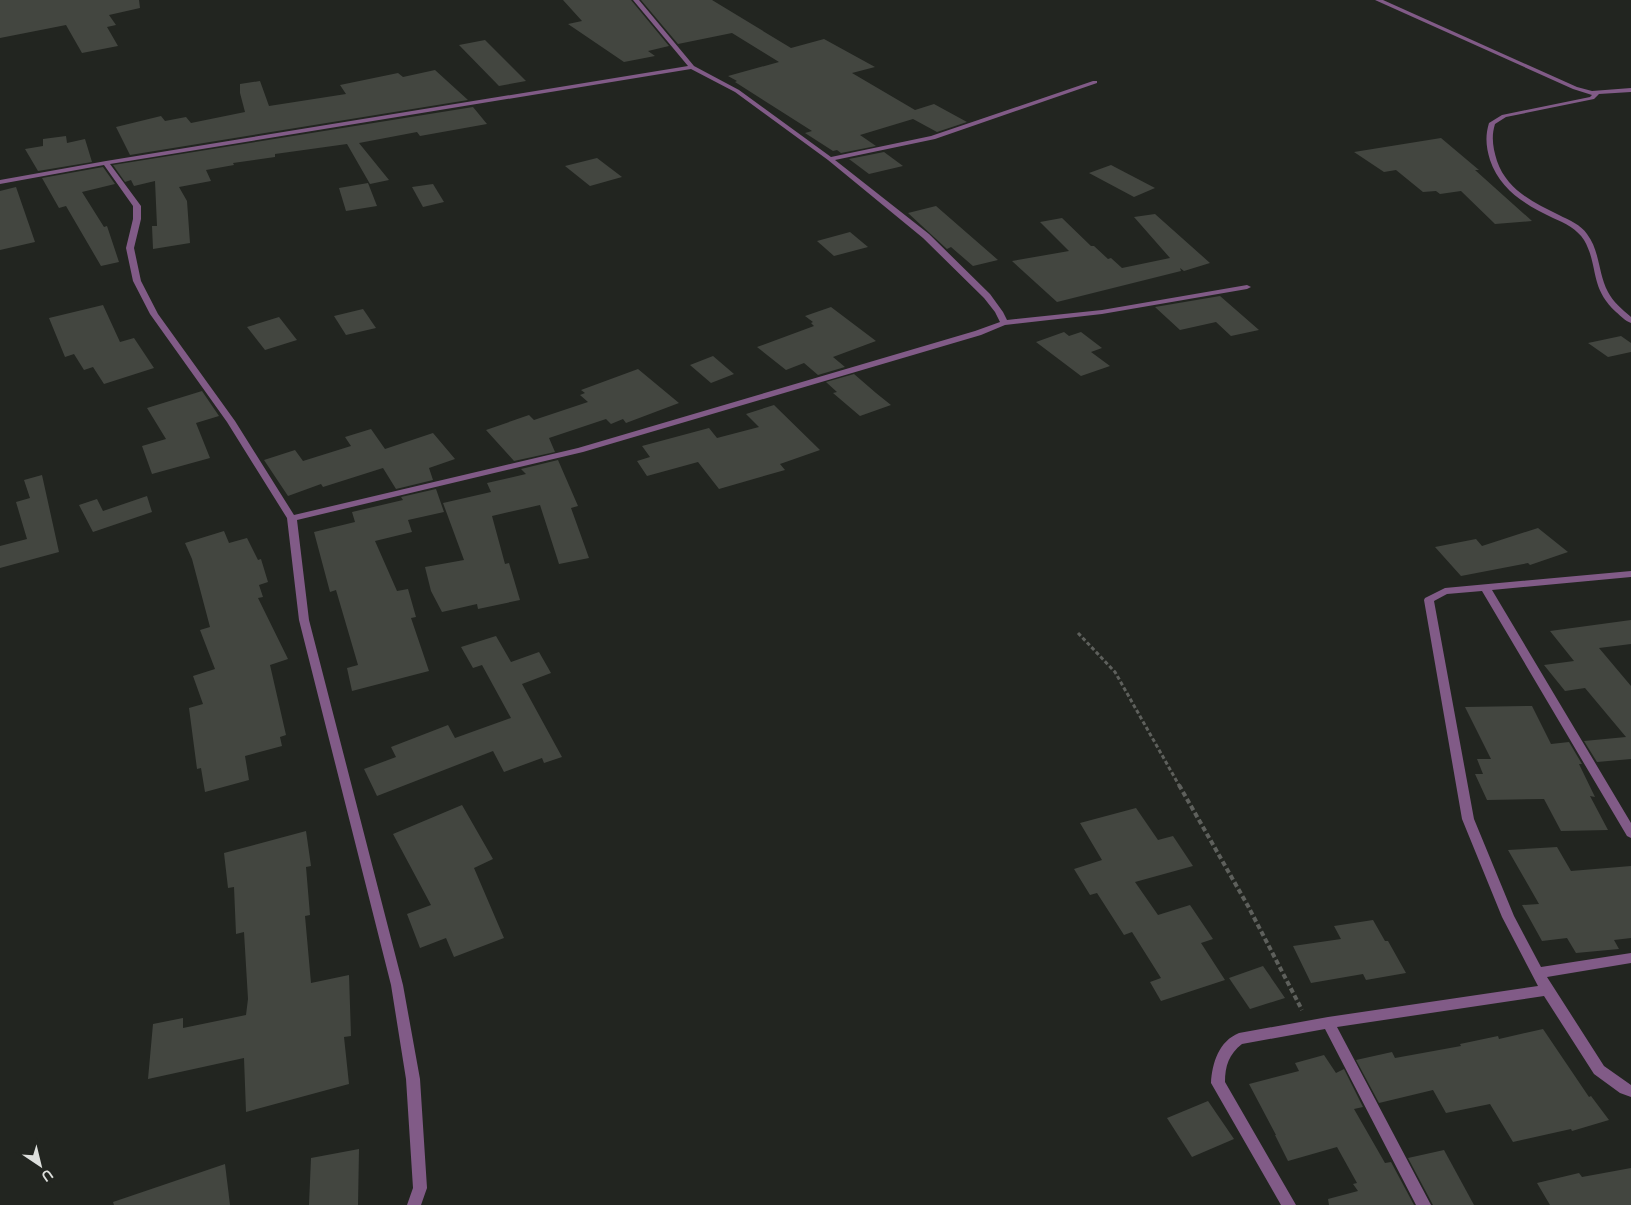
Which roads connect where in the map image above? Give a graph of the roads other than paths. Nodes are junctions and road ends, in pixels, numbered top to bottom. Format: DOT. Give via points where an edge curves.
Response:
graph roads {
  1 [pos="636,0"];
  2 [pos="1378,0"];
  3 [pos="692,67"];
  4 [pos="1096,82"];
  5 [pos="1631,90"];
  6 [pos="1597,93"];
  7 [pos="830,159"];
  8 [pos="106,162"];
  9 [pos="0,182"];
  10 [pos="1248,287"];
  11 [pos="1631,322"];
  12 [pos="1004,323"];
  13 [pos="292,518"];
  14 [pos="1631,574"];
  15 [pos="1485,587"];
  16 [pos="1631,833"];
  17 [pos="1631,958"];
  18 [pos="1538,973"];
  19 [pos="1547,990"];
  20 [pos="1328,1023"];
  21 [pos="1631,1091"];
  22 [pos="414,1205"];
  23 [pos="1288,1205"];
  24 [pos="1424,1205"];
  1 -- 3 [label="street"];
  2 -- 6 [label="street" via="1560,83"];
  3 -- 7 [label="street" via="737,91"];
  3 -- 8 [label="street"];
  4 -- 7 [label="street" via="933,138"];
  5 -- 6 [label="street"];
  6 -- 11 [label="street" via="1592,98 1504,116 1492,123 1488,143 1496,170 1511,190 1575,226 1584,235 1591,245 1602,288 1613,305"];
  7 -- 12 [label="street" via="926,236 987,296"];
  8 -- 9 [label="street"];
  8 -- 13 [label="street" via="137,206 131,255 137,281 154,314 231,421"];
  10 -- 12 [label="street" via="1102,312"];
  12 -- 13 [label="street" via="580,450"];
  13 -- 22 [label="street" via="304,620 397,985 413,1079 420,1188"];
  14 -- 15 [label="street"];
  15 -- 16 [label="street"];
  15 -- 18 [label="street" via="1445,591 1429,600 1468,819 1508,917"];
  17 -- 18 [label="street"];
  18 -- 19 [label="street"];
  19 -- 20 [label="street"];
  19 -- 21 [label="street" via="1599,1070"];
  20 -- 23 [label="street" via="1240,1039 1230,1045 1218,1069 1218,1083"];
  20 -- 24 [label="street"];
}
